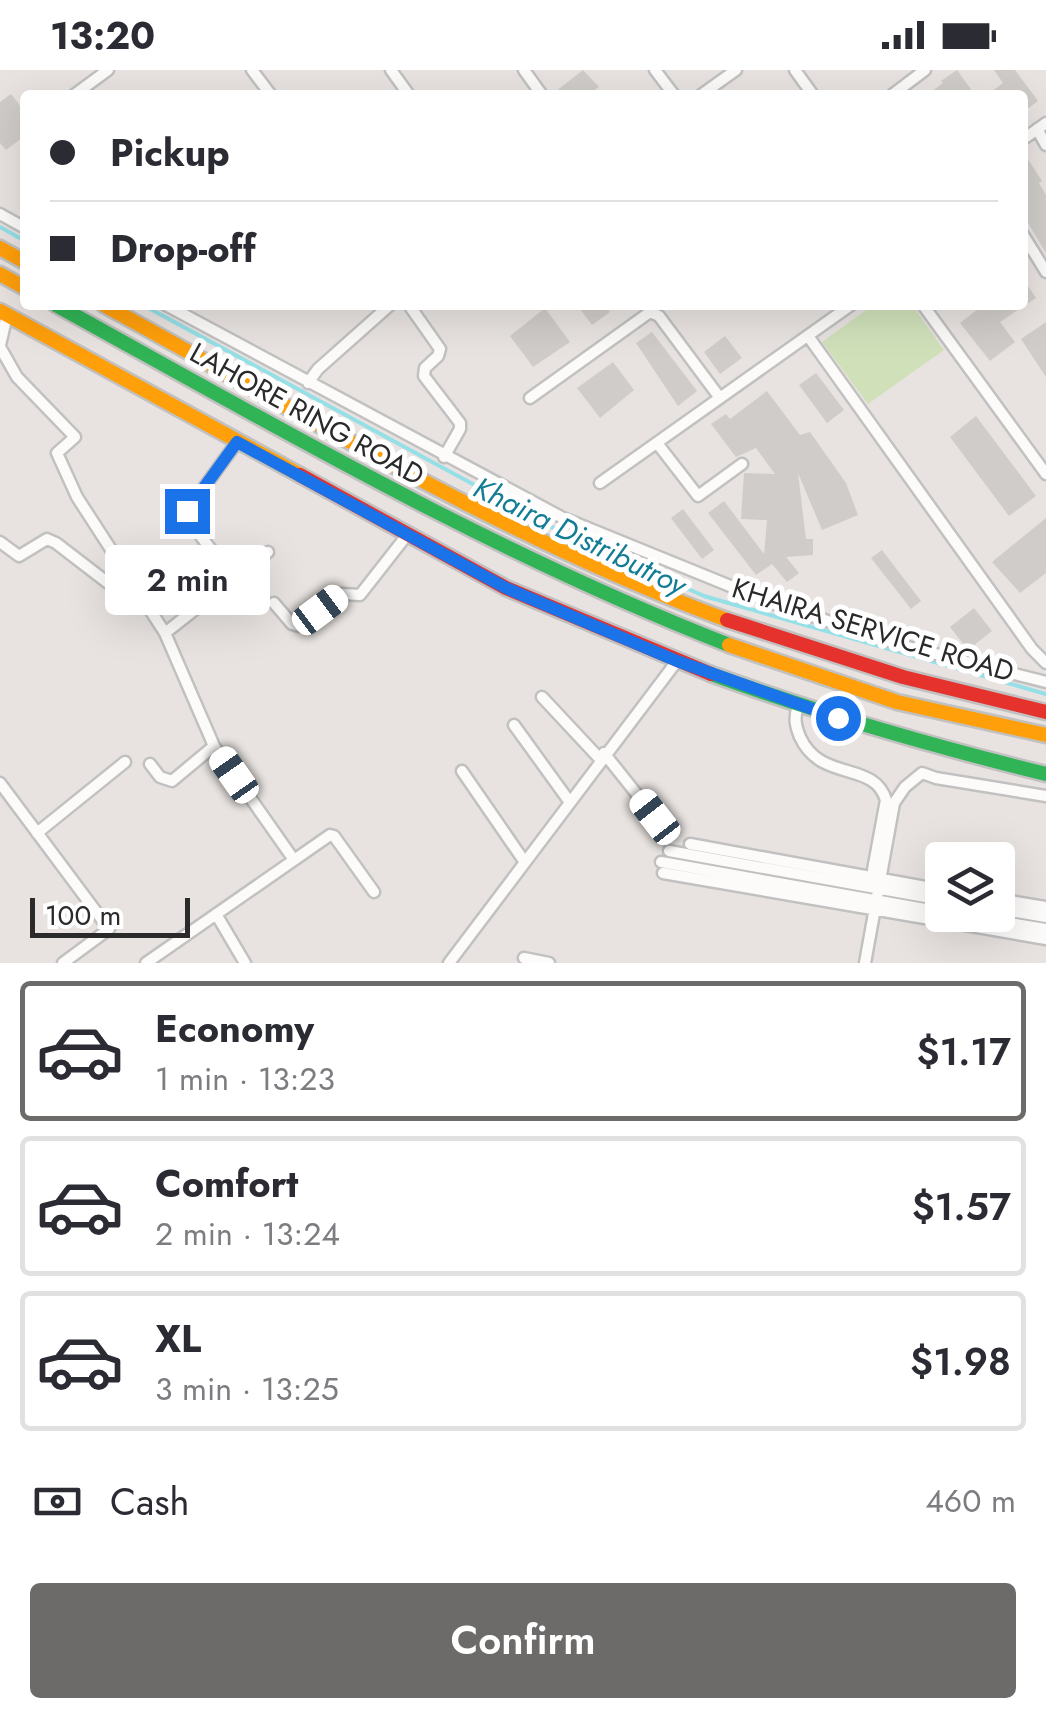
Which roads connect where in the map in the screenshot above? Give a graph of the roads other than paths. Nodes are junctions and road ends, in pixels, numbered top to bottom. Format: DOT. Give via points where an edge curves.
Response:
graph roads {
  1 [pos="108,70"];
  2 [pos="252,70"];
  3 [pos="736,70"];
  4 [pos="926,70"];
  5 [pos="81,90"];
  6 [pos="267,90"];
  7 [pos="709,90"];
  8 [pos="899,90"];
  9 [pos="1042,126"];
  10 [pos="1046,144"];
  11 [pos="1028,243"];
  12 [pos="1046,272"];
  13 [pos="65,310"];
  14 [pos="113,310"];
  15 [pos="175,310"];
  16 [pos="384,310"];
  17 [pos="413,310"];
  18 [pos="845,310"];
  19 [pos="927,310"];
  20 [pos="4,313"];
  21 [pos="808,336"];
  22 [pos="0,346"];
  23 [pos="308,384"];
  24 [pos="530,398"];
  25 [pos="720,398"];
  26 [pos="237,442"];
  27 [pos="657,443"];
  28 [pos="444,457"];
  29 [pos="742,464"];
  30 [pos="1046,474"];
  31 [pos="600,483"];
  32 [pos="408,534"];
  33 [pos="0,542"];
  34 [pos="268,552"];
  35 [pos="126,572"];
  36 [pos="235,581"];
  37 [pos="274,603"];
  38 [pos="165,633"];
  39 [pos="677,661"];
  40 [pos="1046,663"];
  41 [pos="1046,682"];
  42 [pos="542,697"];
  43 [pos="798,706"];
  44 [pos="1046,712"];
  45 [pos="514,726"];
  46 [pos="1046,735"];
  47 [pos="214,746"];
  48 [pos="602,756"];
  49 [pos="125,762"];
  50 [pos="150,764"];
  51 [pos="462,771"];
  52 [pos="1046,774"];
  53 [pos="0,783"];
  54 [pos="1046,796"];
  55 [pos="569,801"];
  56 [pos="655,817"];
  57 [pos="37,833"];
  58 [pos="690,844"];
  59 [pos="669,852"];
  60 [pos="294,860"];
  61 [pos="524,862"];
  62 [pos="662,868"];
  63 [pos="925,891"];
  64 [pos="374,892"];
  65 [pos="876,895"];
  66 [pos="925,899"];
  67 [pos="1015,902"];
  68 [pos="1046,907"];
  69 [pos="925,908"];
  70 [pos="1015,912"];
  71 [pos="216,914"];
  72 [pos="1046,917"];
  73 [pos="1015,924"];
  74 [pos="1046,929"];
  75 [pos="1046,939"];
  76 [pos="524,958"];
  77 [pos="62,963"];
  78 [pos="148,963"];
  79 [pos="246,963"];
  80 [pos="450,963"];
  81 [pos="549,963"];
  82 [pos="865,963"];
  1 -- 5 [label="street"];
  2 -- 6 [label="street"];
  3 -- 7 [label="street"];
  4 -- 8 [label="street"];
  9 -- 10 [label="street"];
  11 -- 12 [label="street"];
  13 -- 46 [label="main road, LAHORE RING ROAD" via="419,504 618,601 879,697"];
  14 -- 44 [label="main road, LAHORE RING ROAD" via="491,517 603,569 770,636"];
  15 -- 23 [label="street, KHAIRA SERVICE ROAD"];
  16 -- 23 [label="street"];
  17 -- 28 [label="street" via="440,348 424,376 460,423"];
  18 -- 21 [label="street"];
  19 -- 30 [label="street"];
  20 -- 22 [label="street"];
  20 -- 26 [label="main road"];
  21 -- 25 [label="street"];
  21 -- 40 [label="street"];
  22 -- 35 [label="street" via="16,377 75,437 57,453"];
  23 -- 28 [label="street, KHAIRA SERVICE ROAD"];
  24 -- 25 [label="street" via="650,312"];
  25 -- 27 [label="street"];
  26 -- 32 [label="main road"];
  26 -- 36 [label="street" via="187,511"];
  27 -- 29 [label="street" via="698,496"];
  27 -- 31 [label="street"];
  28 -- 41 [label="street, KHAIRA SERVICE ROAD" via="563,518 772,603"];
  32 -- 37 [label="street" via="360,595 341,594 300,626"];
  32 -- 39 [label="main road" via="506,588"];
  33 -- 35 [label="street" via="19,556 47,540 56,543 108,583"];
  34 -- 36 [label="street"];
  35 -- 38 [label="street"];
  36 -- 38 [label="street"];
  38 -- 47 [label="street"];
  39 -- 43 [label="main road"];
  39 -- 48 [label="street"];
  42 -- 48 [label="street"];
  43 -- 52 [label="main road"];
  43 -- 65 [label="street" via="795,722 811,755 869,778 884,791"];
  45 -- 55 [label="street"];
  47 -- 50 [label="street" via="172,781"];
  47 -- 60 [label="street"];
  48 -- 55 [label="street"];
  48 -- 56 [label="street"];
  49 -- 57 [label="street"];
  51 -- 61 [label="street"];
  53 -- 57 [label="street"];
  54 -- 65 [label="street" via="922,773 894,802"];
  55 -- 61 [label="street"];
  57 -- 77 [label="street" via="109,929"];
  58 -- 65 [label="street"];
  59 -- 65 [label="street"];
  60 -- 64 [label="street" via="332,835"];
  60 -- 71 [label="street"];
  61 -- 80 [label="street"];
  62 -- 65 [label="street"];
  63 -- 65 [label="street"];
  65 -- 66 [label="street"];
  65 -- 69 [label="street"];
  65 -- 75 [label="street"];
  65 -- 82 [label="street"];
  67 -- 68 [label="street"];
  70 -- 72 [label="street"];
  71 -- 78 [label="street"];
  71 -- 79 [label="street"];
  73 -- 74 [label="street"];
  76 -- 81 [label="street"];
}
